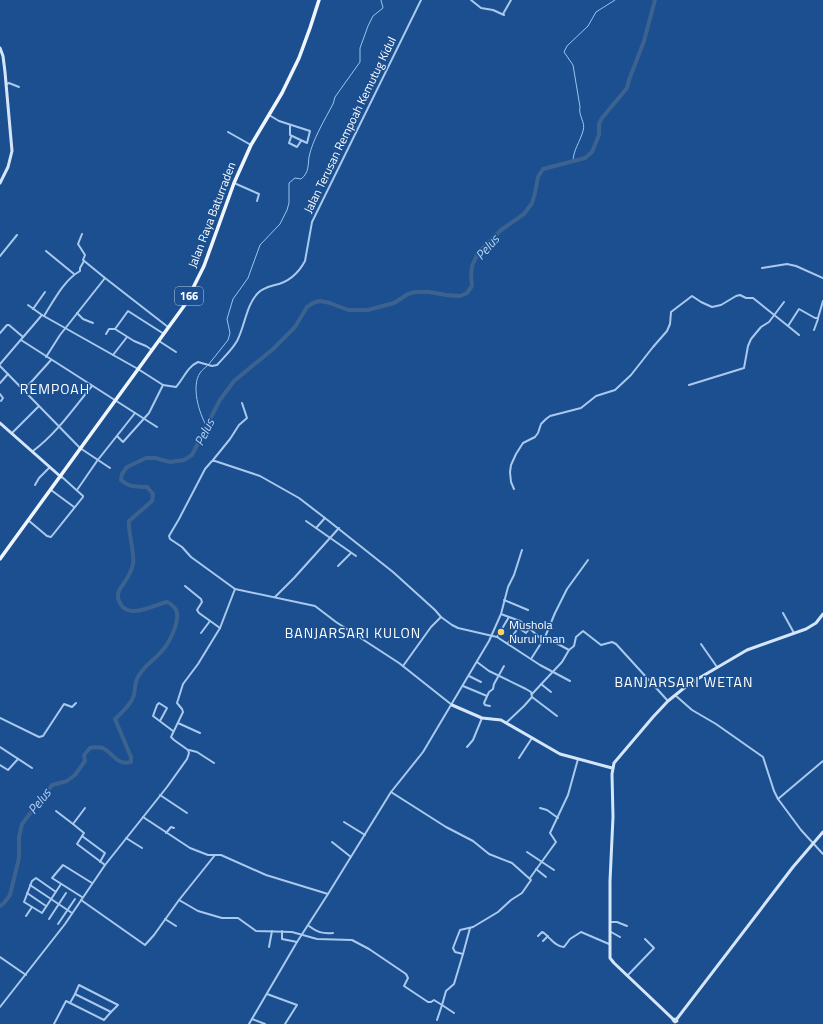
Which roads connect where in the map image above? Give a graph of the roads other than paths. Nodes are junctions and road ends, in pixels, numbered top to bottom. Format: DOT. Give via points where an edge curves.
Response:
graph roads {
  1 [pos="319,0"];
  2 [pos="421,0"];
  3 [pos="471,0"];
  4 [pos="511,0"];
  5 [pos="475,1"];
  6 [pos="0,48"];
  7 [pos="5,84"];
  8 [pos="19,87"];
  9 [pos="269,115"];
  10 [pos="290,125"];
  11 [pos="228,132"];
  12 [pos="291,137"];
  13 [pos="301,141"];
  14 [pos="251,145"];
  15 [pos="0,183"];
  16 [pos="234,183"];
  17 [pos="257,201"];
  18 [pos="82,234"];
  19 [pos="17,235"];
  20 [pos="46,251"];
  21 [pos="0,256"];
  22 [pos="84,262"];
  23 [pos="762,268"];
  24 [pos="74,274"];
  25 [pos="104,278"];
  26 [pos="823,278"];
  27 [pos="45,292"];
  28 [pos="823,301"];
  29 [pos="784,302"];
  30 [pos="28,305"];
  31 [pos="33,308"];
  32 [pos="76,313"];
  33 [pos="43,315"];
  34 [pos="775,316"];
  35 [pos="818,318"];
  36 [pos="93,323"];
  37 [pos="788,326"];
  38 [pos="168,327"];
  39 [pos="65,328"];
  40 [pos="115,329"];
  41 [pos="814,330"];
  42 [pos="0,333"];
  43 [pos="106,334"];
  44 [pos="164,334"];
  45 [pos="799,335"];
  46 [pos="23,337"];
  47 [pos="127,337"];
  48 [pos="21,340"];
  49 [pos="159,341"];
  50 [pos="152,350"];
  51 [pos="176,352"];
  52 [pos="113,355"];
  53 [pos="46,357"];
  54 [pos="51,360"];
  55 [pos="0,365"];
  56 [pos="138,368"];
  57 [pos="8,374"];
  58 [pos="0,383"];
  59 [pos="163,385"];
  60 [pos="689,385"];
  61 [pos="92,386"];
  62 [pos="24,390"];
  63 [pos="0,394"];
  64 [pos="1,401"];
  65 [pos="115,401"];
  66 [pos="242,403"];
  67 [pos="39,406"];
  68 [pos="135,413"];
  69 [pos="144,419"];
  70 [pos="0,423"];
  71 [pos="156,427"];
  72 [pos="60,428"];
  73 [pos="12,433"];
  74 [pos="117,436"];
  75 [pos="80,448"];
  76 [pos="33,451"];
  77 [pos="212,460"];
  78 [pos="97,461"];
  79 [pos="50,467"];
  80 [pos="110,468"];
  81 [pos="61,476"];
  82 [pos="35,485"];
  83 [pos="514,489"];
  84 [pos="51,490"];
  85 [pos="76,490"];
  86 [pos="74,507"];
  87 [pos="325,518"];
  88 [pos="28,520"];
  89 [pos="306,521"];
  90 [pos="316,528"];
  91 [pos="338,528"];
  92 [pos="329,538"];
  93 [pos="522,550"];
  94 [pos="351,553"];
  95 [pos="356,556"];
  96 [pos="0,560"];
  97 [pos="588,560"];
  98 [pos="338,566"];
  99 [pos="185,586"];
  100 [pos="235,590"];
  101 [pos="275,597"];
  102 [pos="504,600"];
  103 [pos="528,610"];
  104 [pos="782,613"];
  105 [pos="501,614"];
  106 [pos="823,614"];
  107 [pos="509,617"];
  108 [pos="441,618"];
  109 [pos="517,620"];
  110 [pos="210,621"];
  111 [pos="220,628"];
  112 [pos="518,628"];
  113 [pos="530,628"];
  114 [pos="201,633"];
  115 [pos="795,634"];
  116 [pos="491,636"];
  117 [pos="497,637"];
  118 [pos="545,637"];
  119 [pos="543,640"];
  120 [pos="508,643"];
  121 [pos="701,644"];
  122 [pos="569,650"];
  123 [pos="531,659"];
  124 [pos="477,662"];
  125 [pos="403,666"];
  126 [pos="504,666"];
  127 [pos="718,667"];
  128 [pos="552,672"];
  129 [pos="469,676"];
  130 [pos="499,676"];
  131 [pos="570,681"];
  132 [pos="481,682"];
  133 [pos="541,684"];
  134 [pos="463,686"];
  135 [pos="551,692"];
  136 [pos="532,695"];
  137 [pos="675,695"];
  138 [pos="487,696"];
  139 [pos="668,701"];
  140 [pos="76,703"];
  141 [pos="452,705"];
  142 [pos="490,706"];
  143 [pos="557,716"];
  144 [pos="0,718"];
  145 [pos="482,718"];
  146 [pos="160,721"];
  147 [pos="178,722"];
  148 [pos="507,722"];
  149 [pos="173,731"];
  150 [pos="200,733"];
  151 [pos="532,738"];
  152 [pos="0,747"];
  153 [pos="467,747"];
  154 [pos="189,750"];
  155 [pos="519,758"];
  156 [pos="18,759"];
  157 [pos="578,759"];
  158 [pos="214,763"];
  159 [pos="822,763"];
  160 [pos="0,765"];
  161 [pos="32,768"];
  162 [pos="612,768"];
  163 [pos="391,792"];
  164 [pos="160,795"];
  165 [pos="778,799"];
  166 [pos="85,808"];
  167 [pos="540,808"];
  168 [pos="56,811"];
  169 [pos="188,813"];
  170 [pos="143,817"];
  171 [pos="558,818"];
  172 [pos="344,822"];
  173 [pos="73,824"];
  174 [pos="174,828"];
  175 [pos="823,832"];
  176 [pos="166,833"];
  177 [pos="365,835"];
  178 [pos="82,836"];
  179 [pos="126,838"];
  180 [pos="332,842"];
  181 [pos="812,843"];
  182 [pos="142,848"];
  183 [pos="527,852"];
  184 [pos="823,854"];
  185 [pos="215,855"];
  186 [pos="351,857"];
  187 [pos="542,861"];
  188 [pos="100,862"];
  189 [pos="105,865"];
  190 [pos="536,869"];
  191 [pos="554,870"];
  192 [pos="546,877"];
  193 [pos="530,878"];
  194 [pos="92,883"];
  195 [pos="61,884"];
  196 [pos="30,885"];
  197 [pos="56,892"];
  198 [pos="27,893"];
  199 [pos="66,893"];
  200 [pos="328,894"];
  201 [pos="82,897"];
  202 [pos="52,899"];
  203 [pos="75,899"];
  204 [pos="80,900"];
  205 [pos="179,900"];
  206 [pos="59,904"];
  207 [pos="47,906"];
  208 [pos="32,907"];
  209 [pos="67,910"];
  210 [pos="72,914"];
  211 [pos="26,916"];
  212 [pos="50,919"];
  213 [pos="165,919"];
  214 [pos="610,922"];
  215 [pos="58,924"];
  216 [pos="176,926"];
  217 [pos="309,926"];
  218 [pos="627,926"];
  219 [pos="470,928"];
  220 [pos="272,931"];
  221 [pos="282,931"];
  222 [pos="610,931"];
  223 [pos="333,933"];
  224 [pos="302,935"];
  225 [pos="538,936"];
  226 [pos="548,936"];
  227 [pos="620,937"];
  228 [pos="645,939"];
  229 [pos="297,942"];
  230 [pos="543,942"];
  231 [pos="610,944"];
  232 [pos="270,946"];
  233 [pos="463,954"];
  234 [pos="0,956"];
  235 [pos="26,975"];
  236 [pos="627,976"];
  237 [pos="74,994"];
  238 [pos="268,994"];
  239 [pos="70,1003"];
  240 [pos="442,1005"];
  241 [pos="0,1006"];
  242 [pos="111,1012"];
  243 [pos="454,1013"];
  244 [pos="252,1019"];
  245 [pos="437,1020"];
  246 [pos="675,1022"];
  247 [pos="54,1024"];
  248 [pos="249,1024"];
  249 [pos="265,1024"];
  250 [pos="285,1024"];
  1 -- 9 [label="main road, Jalan Raya Baturraden / 166" via="299,58"];
  2 -- 59 [label="street, Jalan Terusan Rempoah Kemutug Kidul" via="312,222 302,267 287,281 260,291 254,298 235,344 217,365 198,362 176,387"];
  3 -- 5 [label="street"];
  4 -- 5 [label="street" via="503,14 481,8"];
  6 -- 7 [label="street"];
  7 -- 8 [label="street"];
  7 -- 15 [label="street" via="12,151"];
  9 -- 10 [label="street"];
  9 -- 14 [label="main road, Jalan Raya Baturraden / 166"];
  10 -- 12 [label="street"];
  10 -- 13 [label="street" via="310,132 307,143"];
  11 -- 14 [label="street"];
  12 -- 13 [label="street"];
  12 -- 13 [label="street" via="289,143 296,148"];
  14 -- 16 [label="main road, Jalan Raya Baturraden / 166"];
  16 -- 17 [label="street" via="259,194"];
  16 -- 38 [label="main road, Jalan Raya Baturraden / 166" via="200,275 184,306"];
  18 -- 22 [label="street" via="78,244 85,255"];
  19 -- 21 [label="street"];
  20 -- 24 [label="street"];
  22 -- 24 [label="street" via="80,271"];
  22 -- 25 [label="street"];
  23 -- 26 [label="street" via="787,264"];
  24 -- 33 [label="street"];
  25 -- 32 [label="street"];
  25 -- 38 [label="street"];
  27 -- 31 [label="street"];
  28 -- 35 [label="street"];
  29 -- 34 [label="street"];
  30 -- 31 [label="street"];
  31 -- 33 [label="street"];
  32 -- 36 [label="street"];
  32 -- 39 [label="street"];
  33 -- 39 [label="street"];
  33 -- 46 [label="street"];
  34 -- 37 [label="street"];
  34 -- 60 [label="street" via="758,329 751,339 744,368"];
  34 -- 83 [label="street" via="752,298 736,296 712,307 692,296 671,312 667,331 624,383 615,390 596,396 581,408 550,416 541,424 535,437 522,443 511,465 511,482"];
  35 -- 37 [label="street" via="799,309"];
  35 -- 41 [label="street"];
  37 -- 45 [label="street"];
  38 -- 44 [label="main road, Jalan Raya Baturraden / 166"];
  39 -- 52 [label="street"];
  39 -- 53 [label="street"];
  40 -- 43 [label="street" via="110,329"];
  40 -- 44 [label="street" via="128,311"];
  40 -- 47 [label="street"];
  42 -- 46 [label="street" via="9,325"];
  44 -- 49 [label="main road, Jalan Raya Baturraden / 166"];
  46 -- 48 [label="street"];
  47 -- 50 [label="street"];
  47 -- 52 [label="street"];
  48 -- 53 [label="street"];
  48 -- 55 [label="street"];
  49 -- 50 [label="main road, Jalan Raya Baturraden / 166"];
  49 -- 51 [label="street"];
  50 -- 56 [label="main road, Jalan Raya Baturraden / 166"];
  52 -- 56 [label="street"];
  53 -- 54 [label="street"];
  54 -- 61 [label="street"];
  54 -- 62 [label="street"];
  55 -- 57 [label="street"];
  56 -- 59 [label="street"];
  56 -- 65 [label="main road, Jalan Raya Baturraden / 166"];
  57 -- 58 [label="street"];
  57 -- 62 [label="street"];
  59 -- 69 [label="street"];
  61 -- 65 [label="street"];
  61 -- 72 [label="street"];
  62 -- 67 [label="street"];
  63 -- 64 [label="street" via="3,398"];
  65 -- 68 [label="street"];
  65 -- 75 [label="main road, Jalan Raya Baturraden / 166"];
  66 -- 77 [label="street" via="247,418"];
  67 -- 72 [label="street"];
  67 -- 73 [label="street"];
  68 -- 69 [label="street"];
  68 -- 74 [label="street"];
  69 -- 71 [label="street"];
  69 -- 74 [label="street" via="123,442"];
  70 -- 73 [label="street"];
  72 -- 75 [label="street"];
  72 -- 76 [label="street"];
  73 -- 76 [label="street"];
  74 -- 78 [label="street"];
  75 -- 78 [label="street"];
  75 -- 81 [label="main road, Jalan Raya Baturraden / 166"];
  76 -- 79 [label="street"];
  77 -- 87 [label="street" via="260,476 299,498"];
  77 -- 100 [label="street" via="169,538"];
  78 -- 80 [label="street"];
  78 -- 85 [label="street"];
  79 -- 81 [label="street"];
  79 -- 82 [label="street"];
  81 -- 84 [label="main road, Jalan Raya Baturraden / 166"];
  81 -- 85 [label="street"];
  84 -- 86 [label="street"];
  84 -- 88 [label="main road, Jalan Raya Baturraden / 166"];
  85 -- 86 [label="street" via="83,496"];
  86 -- 88 [label="street" via="51,537"];
  87 -- 90 [label="street"];
  87 -- 91 [label="street"];
  88 -- 96 [label="main road, Jalan Raya Baturraden / 166"];
  89 -- 90 [label="street"];
  90 -- 92 [label="street"];
  91 -- 92 [label="street"];
  91 -- 108 [label="street" via="399,577"];
  92 -- 94 [label="street"];
  92 -- 101 [label="street"];
  93 -- 102 [label="street"];
  94 -- 95 [label="street"];
  94 -- 98 [label="street"];
  97 -- 118 [label="street" via="567,589"];
  99 -- 110 [label="street" via="201,599 198,611"];
  100 -- 101 [label="street"];
  100 -- 111 [label="street"];
  101 -- 125 [label="street" via="315,606"];
  102 -- 103 [label="street"];
  102 -- 105 [label="street"];
  104 -- 115 [label="street"];
  105 -- 107 [label="street"];
  105 -- 116 [label="street"];
  106 -- 115 [label="street" via="814,625"];
  107 -- 109 [label="street"];
  107 -- 117 [label="street"];
  108 -- 116 [label="street" via="458,628"];
  108 -- 125 [label="street" via="431,627"];
  109 -- 112 [label="street" via="514,625"];
  109 -- 113 [label="street"];
  110 -- 111 [label="street"];
  110 -- 114 [label="street"];
  111 -- 147 [label="street" via="183,684 177,702 182,712"];
  112 -- 113 [label="street" via="526,633"];
  112 -- 120 [label="street"];
  113 -- 119 [label="street"];
  115 -- 127 [label="street" via="747,650"];
  116 -- 117 [label="street"];
  116 -- 124 [label="street"];
  117 -- 120 [label="street"];
  118 -- 119 [label="street"];
  118 -- 122 [label="street"];
  119 -- 123 [label="street"];
  120 -- 123 [label="street"];
  121 -- 127 [label="street"];
  122 -- 128 [label="street"];
  122 -- 139 [label="street" via="582,631 601,645 612,642 616,644"];
  123 -- 128 [label="street"];
  124 -- 129 [label="street"];
  124 -- 130 [label="street"];
  125 -- 141 [label="street"];
  126 -- 130 [label="street"];
  127 -- 137 [label="street"];
  128 -- 131 [label="street"];
  128 -- 133 [label="street"];
  129 -- 132 [label="street"];
  129 -- 134 [label="street"];
  130 -- 136 [label="street" via="526,689"];
  130 -- 138 [label="street"];
  133 -- 135 [label="street"];
  133 -- 136 [label="street"];
  134 -- 138 [label="street"];
  134 -- 141 [label="street"];
  136 -- 143 [label="street"];
  136 -- 148 [label="street"];
  137 -- 139 [label="street"];
  137 -- 165 [label="street" via="692,710 763,757"];
  138 -- 142 [label="street" via="484,704"];
  139 -- 162 [label="street"];
  140 -- 144 [label="street" via="72,707 64,704 42,737 35,737"];
  141 -- 145 [label="street"];
  141 -- 163 [label="street" via="423,752"];
  145 -- 148 [label="street"];
  145 -- 153 [label="street" via="473,740"];
  146 -- 146 [label="street" via="152,715 159,703 167,708"];
  146 -- 149 [label="street"];
  147 -- 149 [label="street"];
  147 -- 150 [label="street"];
  148 -- 151 [label="street"];
  149 -- 154 [label="street" via="172,740"];
  151 -- 155 [label="street"];
  151 -- 157 [label="street" via="560,754"];
  152 -- 156 [label="street"];
  154 -- 158 [label="street"];
  154 -- 164 [label="street" via="187,759"];
  156 -- 160 [label="street" via="8,770"];
  156 -- 161 [label="street"];
  157 -- 162 [label="street"];
  157 -- 171 [label="street" via="568,795"];
  159 -- 165 [label="street"];
  162 -- 214 [label="street"];
  163 -- 177 [label="street"];
  163 -- 193 [label="street" via="473,841 489,854 512,863"];
  164 -- 169 [label="street"];
  164 -- 170 [label="street"];
  165 -- 181 [label="street"];
  166 -- 173 [label="street"];
  167 -- 171 [label="street"];
  168 -- 173 [label="street"];
  170 -- 176 [label="street"];
  170 -- 179 [label="street"];
  171 -- 187 [label="street" via="550,833 556,842"];
  172 -- 177 [label="street"];
  173 -- 178 [label="street" via="84,833"];
  174 -- 176 [label="street" via="171,827"];
  175 -- 181 [label="street"];
  176 -- 185 [label="street" via="190,848"];
  177 -- 186 [label="street"];
  178 -- 188 [label="street" via="77,845"];
  178 -- 188 [label="street" via="106,853"];
  179 -- 182 [label="street"];
  179 -- 189 [label="street"];
  180 -- 186 [label="street"];
  181 -- 184 [label="street"];
  181 -- 246 [label="street"];
  183 -- 187 [label="street"];
  185 -- 200 [label="street" via="221,855 266,875"];
  185 -- 205 [label="street"];
  186 -- 200 [label="street"];
  187 -- 190 [label="street"];
  187 -- 191 [label="street"];
  188 -- 189 [label="street"];
  189 -- 194 [label="street"];
  190 -- 192 [label="street"];
  190 -- 193 [label="street"];
  193 -- 219 [label="street" via="530,883 522,893 498,912"];
  194 -- 195 [label="street" via="63,865 52,878"];
  194 -- 201 [label="street"];
  195 -- 197 [label="street"];
  195 -- 201 [label="street"];
  196 -- 197 [label="street" via="36,878"];
  196 -- 198 [label="street"];
  196 -- 202 [label="street"];
  197 -- 202 [label="street"];
  198 -- 207 [label="street"];
  198 -- 208 [label="street" via="24,902"];
  199 -- 206 [label="street"];
  200 -- 217 [label="street"];
  201 -- 204 [label="street"];
  202 -- 206 [label="street"];
  202 -- 207 [label="street"];
  203 -- 209 [label="street"];
  204 -- 210 [label="street"];
  204 -- 213 [label="street" via="144,945"];
  205 -- 213 [label="street"];
  205 -- 220 [label="street" via="215,916 238,918 256,931"];
  206 -- 209 [label="street"];
  206 -- 212 [label="street"];
  207 -- 208 [label="street" via="42,913"];
  208 -- 211 [label="street"];
  209 -- 210 [label="street"];
  209 -- 215 [label="street"];
  210 -- 235 [label="street"];
  213 -- 216 [label="street"];
  214 -- 218 [label="street"];
  214 -- 222 [label="street"];
  217 -- 223 [label="street" via="317,932"];
  217 -- 224 [label="street"];
  219 -- 233 [label="street"];
  219 -- 233 [label="street" via="460,930 454,944 455,952"];
  220 -- 221 [label="street"];
  220 -- 232 [label="street"];
  221 -- 224 [label="street"];
  221 -- 229 [label="street" via="282,939"];
  222 -- 227 [label="street"];
  222 -- 231 [label="street"];
  224 -- 229 [label="street"];
  224 -- 240 [label="street" via="317,939 348,940 360,944 406,974 408,978 404,986 409,990 428,1002 434,1000"];
  225 -- 226 [label="street" via="543,932"];
  226 -- 230 [label="street"];
  226 -- 231 [label="street" via="561,948 581,932"];
  228 -- 236 [label="street" via="654,948"];
  229 -- 238 [label="street"];
  231 -- 236 [label="street" via="611,960"];
  233 -- 240 [label="street" via="454,984 446,991"];
  234 -- 235 [label="street"];
  235 -- 241 [label="street"];
  236 -- 246 [label="street"];
  237 -- 239 [label="street"];
  237 -- 242 [label="street"];
  237 -- 242 [label="street" via="79,985 118,1005"];
  238 -- 244 [label="street"];
  238 -- 250 [label="street" via="297,1005"];
  239 -- 242 [label="street" via="104,1020"];
  239 -- 247 [label="street" via="66,1001"];
  240 -- 243 [label="street"];
  240 -- 245 [label="street"];
  244 -- 248 [label="street"];
  244 -- 249 [label="street"];
}
